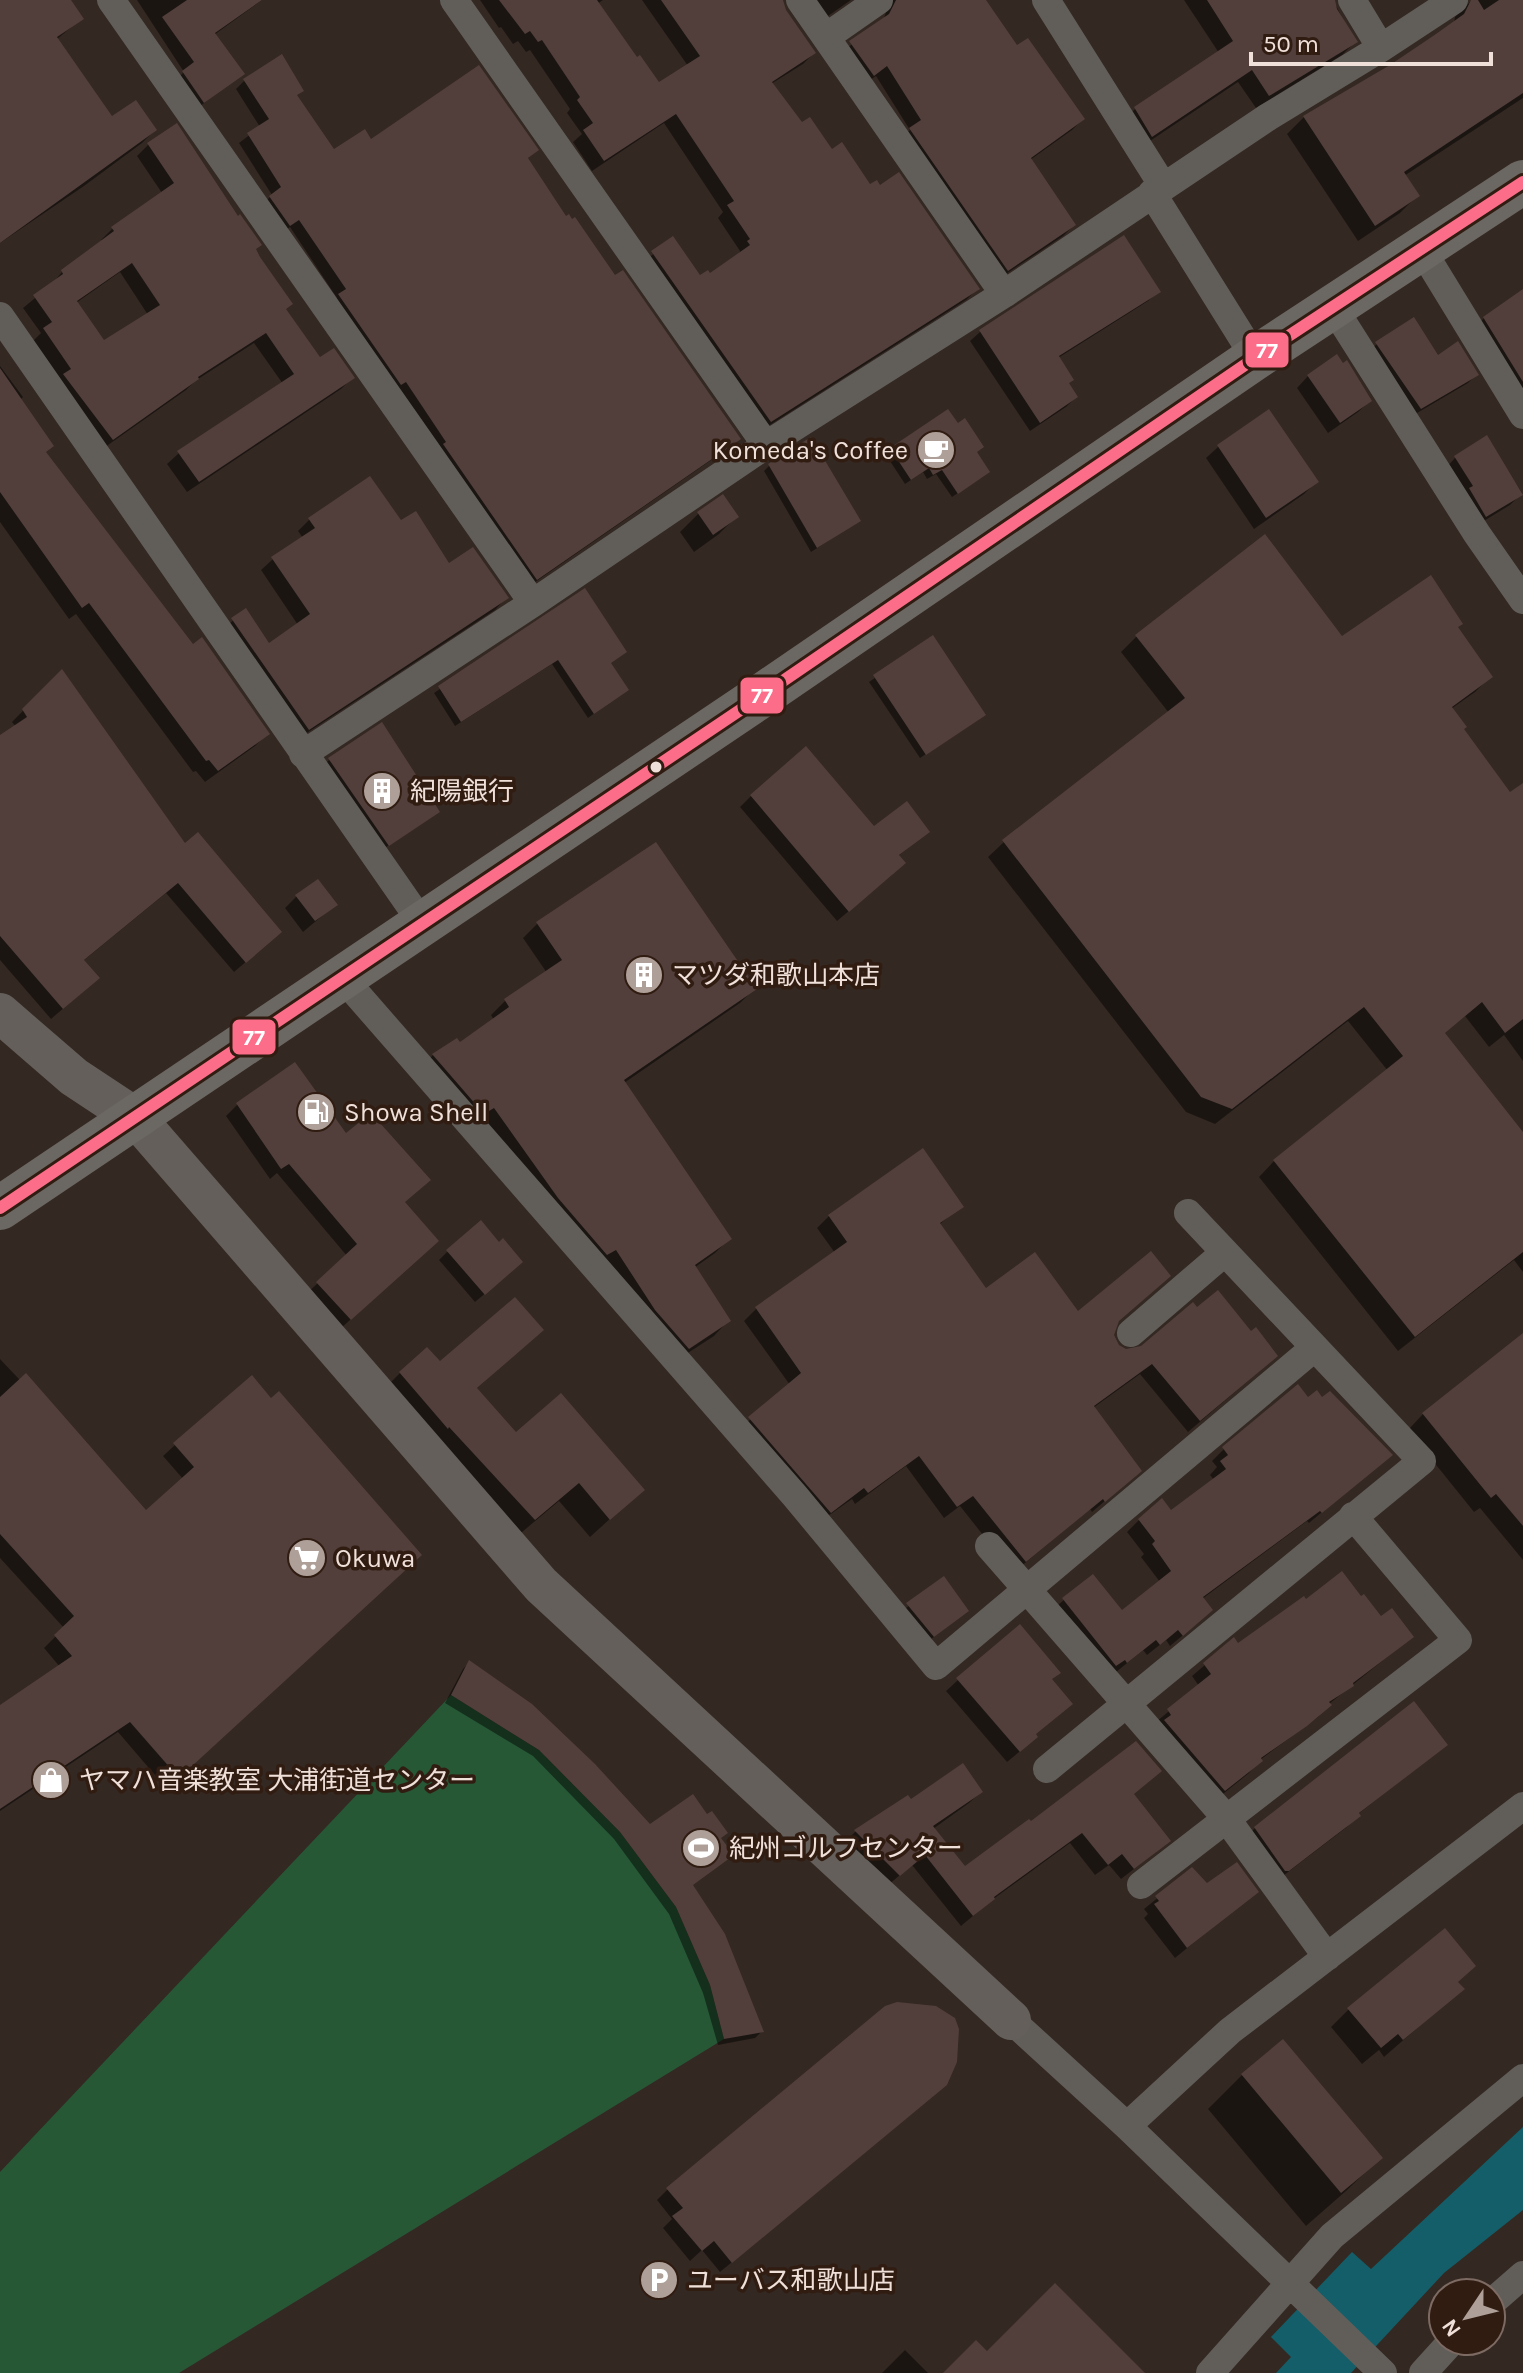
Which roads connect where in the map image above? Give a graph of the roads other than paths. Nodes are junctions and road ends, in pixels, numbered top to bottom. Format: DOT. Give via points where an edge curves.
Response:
graph roads {
  1 [pos="111,0"];
  2 [pos="454,0"];
  3 [pos="800,0"];
  4 [pos="879,0"];
  5 [pos="1046,0"];
  6 [pos="1352,0"];
  7 [pos="1454,0"];
  8 [pos="826,37"];
  9 [pos="1381,48"];
  10 [pos="1523,182"];
  11 [pos="1158,190"];
  12 [pos="1422,250"];
  13 [pos="1004,294"];
  14 [pos="1333,307"];
  15 [pos="0,316"];
  16 [pos="1255,358"];
  17 [pos="1523,415"];
  18 [pos="766,445"];
  19 [pos="1523,600"];
  20 [pos="533,603"];
  21 [pos="303,754"];
  22 [pos="422,923"];
  23 [pos="342,977"];
  24 [pos="0,1013"];
  25 [pos="136,1118"];
  26 [pos="0,1208"];
  27 [pos="1188,1213"];
  28 [pos="1224,1253"];
  29 [pos="1131,1333"];
  30 [pos="1314,1348"];
  31 [pos="1353,1516"];
  32 [pos="989,1546"];
  33 [pos="1027,1590"];
  34 [pos="1126,1704"];
  35 [pos="1047,1769"];
  36 [pos="1523,1806"];
  37 [pos="1226,1818"];
  38 [pos="1141,1885"];
  39 [pos="1327,1957"];
  40 [pos="1011,2020"];
  41 [pos="1523,2078"];
  42 [pos="1127,2126"];
  43 [pos="1523,2275"];
  44 [pos="1507,2289"];
  45 [pos="1297,2290"];
  46 [pos="1438,2357"];
  47 [pos="1210,2373"];
  48 [pos="1383,2373"];
  49 [pos="1423,2373"];
  1 -- 20 [label="street"];
  2 -- 18 [label="street"];
  3 -- 8 [label="street"];
  4 -- 8 [label="street"];
  5 -- 11 [label="street"];
  6 -- 9 [label="street"];
  7 -- 9 [label="street"];
  8 -- 13 [label="street"];
  9 -- 11 [label="street"];
  10 -- 12 [label="main road"];
  11 -- 13 [label="street"];
  11 -- 16 [label="street"];
  12 -- 14 [label="main road"];
  12 -- 17 [label="street"];
  13 -- 18 [label="street"];
  14 -- 16 [label="main road"];
  14 -- 19 [label="street"];
  15 -- 21 [label="street"];
  16 -- 22 [label="main road"];
  18 -- 20 [label="street"];
  20 -- 21 [label="street"];
  21 -- 22 [label="street"];
  22 -- 23 [label="main road"];
  23 -- 25 [label="main road"];
  23 -- 33 [label="street" via="795,1496 936,1666"];
  24 -- 25 [label="street" via="74,1077"];
  25 -- 26 [label="main road"];
  25 -- 40 [label="street" via="541,1585"];
  27 -- 28 [label="street"];
  28 -- 29 [label="street"];
  28 -- 30 [label="street"];
  30 -- 31 [label="street" via="1422,1461"];
  30 -- 33 [label="street"];
  31 -- 34 [label="street"];
  31 -- 37 [label="street" via="1458,1640"];
  32 -- 33 [label="street"];
  33 -- 34 [label="street"];
  34 -- 35 [label="street"];
  34 -- 37 [label="street"];
  36 -- 39 [label="street"];
  37 -- 38 [label="street"];
  37 -- 39 [label="street"];
  39 -- 42 [label="street" via="1230,2031"];
  40 -- 42 [label="street"];
  41 -- 45 [label="street" via="1332,2236"];
  42 -- 45 [label="street"];
  43 -- 44 [label="street"];
  45 -- 47 [label="street"];
  45 -- 48 [label="street"];
  46 -- 49 [label="street"];
}
